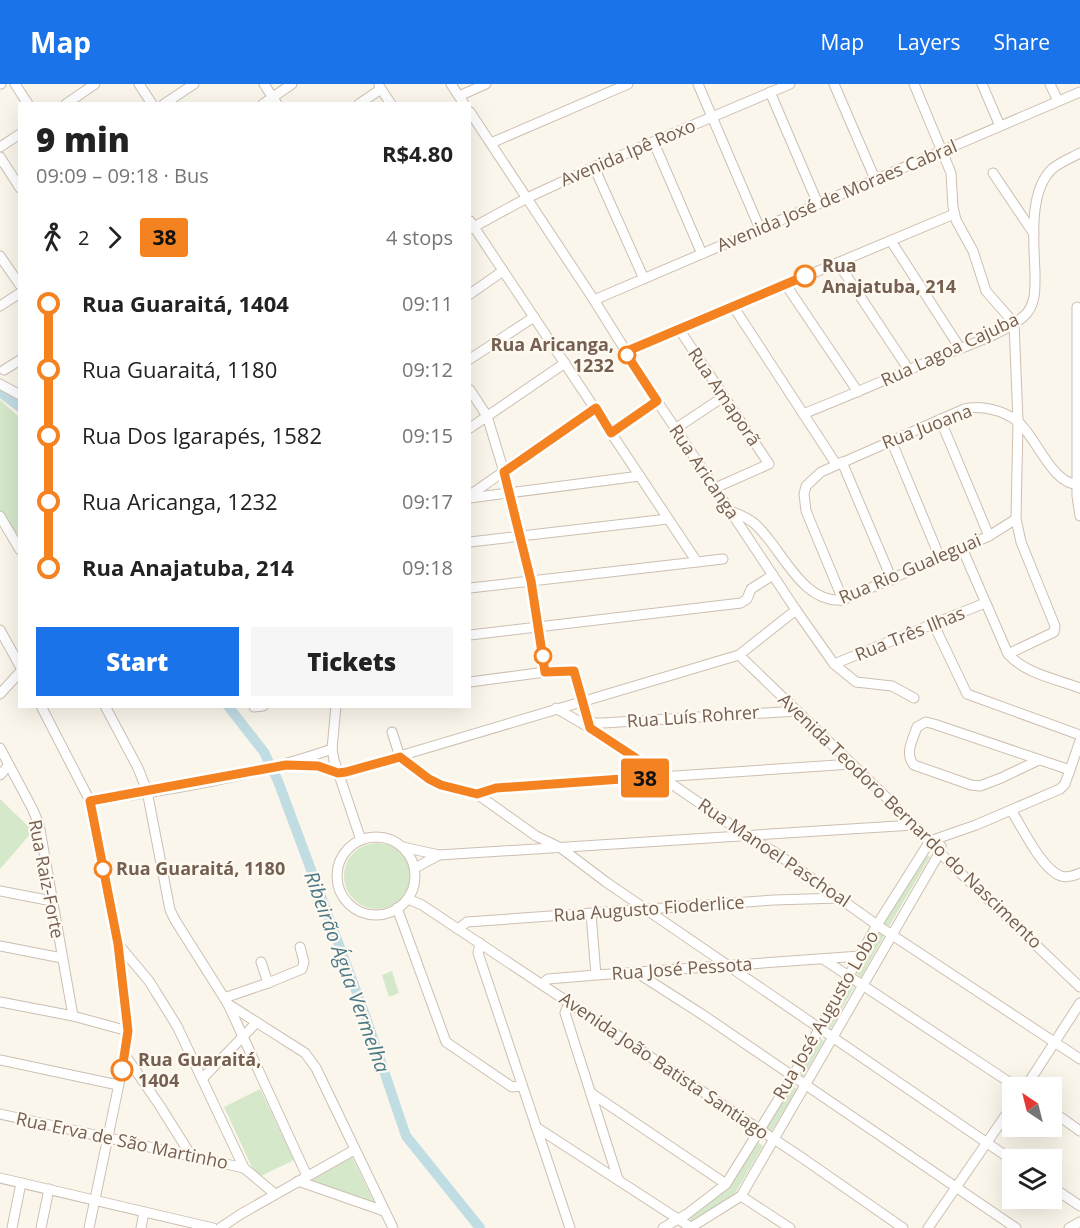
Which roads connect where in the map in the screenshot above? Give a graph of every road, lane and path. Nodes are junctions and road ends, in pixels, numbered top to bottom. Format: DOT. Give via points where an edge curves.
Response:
graph roads {
  1 [pos="15,84"];
  2 [pos="95,84"];
  3 [pos="139,84"];
  4 [pos="194,84"];
  5 [pos="264,84"];
  6 [pos="292,84"];
  7 [pos="451,84"];
  8 [pos="486,84"];
  9 [pos="628,84"];
  10 [pos="698,84"];
  11 [pos="790,84"];
  12 [pos="834,84"];
  13 [pos="914,84"];
  14 [pos="982,84"];
  15 [pos="1050,84"];
  16 [pos="379,86"];
  17 [pos="770,92"];
  18 [pos="1080,92"];
  19 [pos="274,100"];
  20 [pos="461,100"];
  21 [pos="1058,101"];
  22 [pos="27,102"];
  23 [pos="69,102"];
  24 [pos="151,102"];
  25 [pos="167,102"];
  26 [pos="361,102"];
  27 [pos="390,102"];
  28 [pos="471,113"];
  29 [pos="712,117"];
  30 [pos="1000,126"];
  31 [pos="18,135"];
  32 [pos="654,142"];
  33 [pos="491,143"];
  34 [pos="0,147"];
  35 [pos="942,151"];
  36 [pos="1080,153"];
  37 [pos="0,157"];
  38 [pos="594,167"];
  39 [pos="993,173"];
  40 [pos="875,179"];
  41 [pos="18,185"];
  42 [pos="527,198"];
  43 [pos="818,204"];
  44 [pos="954,214"];
  45 [pos="471,225"];
  46 [pos="760,229"];
  47 [pos="1034,234"];
  48 [pos="891,241"];
  49 [pos="702,254"];
  50 [pos="0,256"];
  51 [pos="838,262"];
  52 [pos="503,272"];
  53 [pos="18,278"];
  54 [pos="645,279"];
  55 [pos="786,285"];
  56 [pos="18,293"];
  57 [pos="471,293"];
  58 [pos="594,300"];
  59 [pos="0,306"];
  60 [pos="734,306"];
  61 [pos="1077,307"];
  62 [pos="534,317"];
  63 [pos="1014,323"];
  64 [pos="679,329"];
  65 [pos="960,348"];
  66 [pos="625,352"];
  67 [pos="471,358"];
  68 [pos="18,361"];
  69 [pos="565,363"];
  70 [pos="4,370"];
  71 [pos="909,370"];
  72 [pos="0,384"];
  73 [pos="471,392"];
  74 [pos="858,392"];
  75 [pos="18,394"];
  76 [pos="723,397"];
  77 [pos="657,401"];
  78 [pos="596,408"];
  79 [pos="804,414"];
  80 [pos="487,416"];
  81 [pos="940,419"];
  82 [pos="1018,421"];
  83 [pos="471,427"];
  84 [pos="675,429"];
  85 [pos="611,433"];
  86 [pos="891,440"];
  87 [pos="839,463"];
  88 [pos="504,472"];
  89 [pos="640,476"];
  90 [pos="1079,484"];
  91 [pos="715,488"];
  92 [pos="509,494"];
  93 [pos="471,496"];
  94 [pos="471,497"];
  95 [pos="730,511"];
  96 [pos="0,516"];
  97 [pos="1080,516"];
  98 [pos="668,519"];
  99 [pos="1016,519"];
  100 [pos="989,536"];
  101 [pos="519,537"];
  102 [pos="471,542"];
  103 [pos="18,547"];
  104 [pos="962,548"];
  105 [pos="940,558"];
  106 [pos="723,559"];
  107 [pos="697,562"];
  108 [pos="773,575"];
  109 [pos="892,580"];
  110 [pos="531,581"];
  111 [pos="471,588"];
  112 [pos="843,600"];
  113 [pos="985,603"];
  114 [pos="796,610"];
  115 [pos="934,625"];
  116 [pos="539,627"];
  117 [pos="0,630"];
  118 [pos="471,635"];
  119 [pos="1008,654"];
  120 [pos="739,655"];
  121 [pos="18,662"];
  122 [pos="834,664"];
  123 [pos="545,672"];
  124 [pos="18,674"];
  125 [pos="0,676"];
  126 [pos="10,682"];
  127 [pos="471,682"];
  128 [pos="1080,688"];
  129 [pos="0,694"];
  130 [pos="914,698"];
  131 [pos="584,701"];
  132 [pos="42,708"];
  133 [pos="106,708"];
  134 [pos="336,708"];
  135 [pos="556,708"];
  136 [pos="797,711"];
  137 [pos="590,725"];
  138 [pos="392,732"];
  139 [pos="1080,735"];
  140 [pos="1080,741"];
  141 [pos="0,748"];
  142 [pos="332,749"];
  143 [pos="400,757"];
  144 [pos="334,760"];
  145 [pos="1039,760"];
  146 [pos="852,764"];
  147 [pos="9,765"];
  148 [pos="285,766"];
  149 [pos="298,766"];
  150 [pos="1070,771"];
  151 [pos="338,773"];
  152 [pos="0,775"];
  153 [pos="663,776"];
  154 [pos="147,792"];
  155 [pos="477,794"];
  156 [pos="90,801"];
  157 [pos="1011,810"];
  158 [pos="914,825"];
  159 [pos="746,835"];
  160 [pos="942,838"];
  161 [pos="361,840"];
  162 [pos="930,841"];
  163 [pos="403,847"];
  164 [pos="561,848"];
  165 [pos="940,852"];
  166 [pos="439,855"];
  167 [pos="415,868"];
  168 [pos="1080,873"];
  169 [pos="414,886"];
  170 [pos="0,891"];
  171 [pos="841,898"];
  172 [pos="408,899"];
  173 [pos="52,902"];
  174 [pos="423,905"];
  175 [pos="397,908"];
  176 [pos="647,908"];
  177 [pos="591,914"];
  178 [pos="877,925"];
  179 [pos="458,929"];
  180 [pos="892,933"];
  181 [pos="480,943"];
  182 [pos="118,944"];
  183 [pos="0,946"];
  184 [pos="300,947"];
  185 [pos="708,952"];
  186 [pos="860,956"];
  187 [pos="62,958"];
  188 [pos="823,959"];
  189 [pos="261,962"];
  190 [pos="753,963"];
  191 [pos="728,965"];
  192 [pos="705,966"];
  193 [pos="658,970"];
  194 [pos="636,972"];
  195 [pos="596,975"];
  196 [pos="850,975"];
  197 [pos="746,977"];
  198 [pos="268,983"];
  199 [pos="542,984"];
  200 [pos="863,984"];
  201 [pos="660,987"];
  202 [pos="1080,987"];
  203 [pos="226,1001"];
  204 [pos="0,1002"];
  205 [pos="569,1003"];
  206 [pos="1080,1003"];
  207 [pos="72,1016"];
  208 [pos="257,1022"];
  209 [pos="819,1029"];
  210 [pos="128,1031"];
  211 [pos="241,1036"];
  212 [pos="832,1037"];
  213 [pos="1054,1042"];
  214 [pos="125,1055"];
  215 [pos="1080,1059"];
  216 [pos="0,1060"];
  217 [pos="793,1076"];
  218 [pos="1002,1077"];
  219 [pos="1032,1077"];
  220 [pos="201,1079"];
  221 [pos="805,1084"];
  222 [pos="118,1085"];
  223 [pos="521,1086"];
  224 [pos="591,1093"];
  225 [pos="0,1114"];
  226 [pos="1062,1118"];
  227 [pos="1002,1121"];
  228 [pos="536,1127"];
  229 [pos="759,1130"];
  230 [pos="1080,1131"];
  231 [pos="107,1137"];
  232 [pos="775,1140"];
  233 [pos="987,1143"];
  234 [pos="354,1150"];
  235 [pos="1002,1153"];
  236 [pos="192,1157"];
  237 [pos="244,1168"];
  238 [pos="0,1178"];
  239 [pos="302,1179"];
  240 [pos="618,1179"];
  241 [pos="21,1183"];
  242 [pos="726,1185"];
  243 [pos="956,1188"];
  244 [pos="49,1189"];
  245 [pos="275,1194"];
  246 [pos="1062,1194"];
  247 [pos="741,1196"];
  248 [pos="96,1200"];
  249 [pos="1080,1206"];
  250 [pos="384,1211"];
  251 [pos="144,1212"];
  252 [pos="678,1219"];
  253 [pos="1080,1222"];
  254 [pos="12,1228"];
  255 [pos="40,1228"];
  256 [pos="89,1228"];
  257 [pos="141,1228"];
  258 [pos="213,1228"];
  259 [pos="220,1228"];
  260 [pos="393,1228"];
  261 [pos="570,1228"];
  262 [pos="663,1228"];
  263 [pos="691,1228"];
  264 [pos="790,1228"];
  265 [pos="903,1228"];
  266 [pos="928,1228"];
  267 [pos="1016,1228"];
  268 [pos="1069,1228"];
  1 -- 22 [label="street"];
  2 -- 23 [label="street"];
  3 -- 24 [label="street"];
  4 -- 25 [label="street"];
  5 -- 19 [label="street"];
  6 -- 19 [label="street"];
  7 -- 20 [label="street"];
  8 -- 20 [label="street"];
  9 -- 33 [label="street"];
  10 -- 29 [label="street"];
  11 -- 17 [label="street, Avenida Ipê Roxo"];
  12 -- 40 [label="street"];
  13 -- 35 [label="street"];
  14 -- 30 [label="street"];
  15 -- 21 [label="street"];
  16 -- 26 [label="street"];
  16 -- 27 [label="street"];
  17 -- 29 [label="street, Avenida Ipê Roxo"];
  17 -- 43 [label="street"];
  18 -- 21 [label="street, Avenida José de Moraes Cabral"];
  21 -- 30 [label="street, Avenida José de Moraes Cabral"];
  28 -- 33 [label="street, Rua Aricanga"];
  29 -- 32 [label="street, Avenida Ipê Roxo"];
  29 -- 46 [label="street"];
  30 -- 35 [label="street, Avenida José de Moraes Cabral"];
  31 -- 34 [label="street"];
  32 -- 38 [label="street, Avenida Ipê Roxo"];
  32 -- 49 [label="street"];
  33 -- 42 [label="street, Rua Aricanga"];
  35 -- 40 [label="street, Avenida José de Moraes Cabral"];
  35 -- 44 [label="street" via="953,183"];
  36 -- 47 [label="street, Rua Lagoa Cajuba" via="1053,168 1041,185"];
  37 -- 41 [label="street"];
  38 -- 42 [label="street, Avenida Ipê Roxo"];
  38 -- 54 [label="street"];
  39 -- 47 [label="street"];
  40 -- 43 [label="street, Avenida José de Moraes Cabral"];
  42 -- 45 [label="street, Avenida Ipê Roxo"];
  42 -- 58 [label="street, Rua Aricanga"];
  43 -- 46 [label="street, Avenida José de Moraes Cabral"];
  44 -- 48 [label="street"];
  44 -- 63 [label="street" via="973,251 986,291"];
  45 -- 52 [label="street"];
  46 -- 49 [label="street, Avenida José de Moraes Cabral"];
  47 -- 63 [label="street, Rua Lagoa Cajuba" via="1033,299 1026,314"];
  48 -- 51 [label="street"];
  48 -- 65 [label="street"];
  49 -- 54 [label="street, Avenida José de Moraes Cabral"];
  50 -- 53 [label="street"];
  51 -- 55 [label="street"];
  51 -- 71 [label="street"];
  52 -- 57 [label="street"];
  52 -- 62 [label="street"];
  54 -- 58 [label="street, Avenida José de Moraes Cabral"];
  55 -- 60 [label="street"];
  55 -- 74 [label="street"];
  56 -- 59 [label="street"];
  58 -- 66 [label="street, Rua Aricanga"];
  60 -- 64 [label="street"];
  60 -- 79 [label="street"];
  61 -- 90 [label="street"];
  62 -- 67 [label="street"];
  62 -- 69 [label="street"];
  63 -- 65 [label="street, Rua Lagoa Cajuba"];
  63 -- 82 [label="street"];
  64 -- 66 [label="street"];
  64 -- 76 [label="street, Rua Amaporã"];
  65 -- 71 [label="street, Rua Lagoa Cajuba"];
  66 -- 77 [label="street, Rua Aricanga"];
  68 -- 70 [label="street"];
  69 -- 78 [label="street"];
  69 -- 80 [label="street"];
  71 -- 74 [label="street, Rua Lagoa Cajuba"];
  72 -- 75 [label="street"];
  73 -- 80 [label="street"];
  74 -- 79 [label="street, Rua Lagoa Cajuba"];
  76 -- 84 [label="street"];
  76 -- 91 [label="street, Rua Amaporã" via="769,464"];
  77 -- 84 [label="street, Rua Aricanga"];
  77 -- 85 [label="street"];
  78 -- 85 [label="street"];
  78 -- 88 [label="street"];
  79 -- 87 [label="street"];
  80 -- 83 [label="street"];
  80 -- 88 [label="street"];
  81 -- 82 [label="street, Rua Juoana" via="979,407"];
  81 -- 86 [label="street, Rua Juoana"];
  81 -- 100 [label="street"];
  82 -- 90 [label="street" via="1058,473 1068,482"];
  82 -- 99 [label="street"];
  84 -- 91 [label="street, Rua Aricanga"];
  85 -- 89 [label="street"];
  86 -- 87 [label="street, Rua Juoana"];
  86 -- 105 [label="street"];
  87 -- 109 [label="street"];
  87 -- 112 [label="street, Rua Juoana" via="812,479 804,502"];
  88 -- 92 [label="street"];
  88 -- 93 [label="street"];
  89 -- 92 [label="street"];
  89 -- 98 [label="street"];
  90 -- 97 [label="street"];
  91 -- 95 [label="street, Rua Aricanga"];
  92 -- 94 [label="street"];
  92 -- 101 [label="street"];
  95 -- 108 [label="street, Rua Aricanga"];
  95 -- 112 [label="street, Rua Rio Gualeguai" via="761,530 814,594 826,600"];
  96 -- 103 [label="street"];
  98 -- 101 [label="street"];
  98 -- 107 [label="street"];
  99 -- 100 [label="street, Rua Rio Gualeguai"];
  99 -- 119 [label="street" via="1055,630"];
  100 -- 104 [label="street, Rua Rio Gualeguai"];
  101 -- 102 [label="street"];
  101 -- 110 [label="street"];
  104 -- 105 [label="street, Rua Rio Gualeguai"];
  104 -- 113 [label="street"];
  105 -- 109 [label="street, Rua Rio Gualeguai"];
  106 -- 107 [label="street"];
  107 -- 110 [label="street"];
  108 -- 114 [label="street, Rua Aricanga"];
  108 -- 116 [label="street" via="751,589 741,603"];
  109 -- 112 [label="street, Rua Rio Gualeguai"];
  110 -- 111 [label="street"];
  110 -- 116 [label="street"];
  113 -- 115 [label="street, Rua Três Ilhas"];
  113 -- 119 [label="street"];
  114 -- 120 [label="street"];
  114 -- 122 [label="street, Rua Aricanga"];
  115 -- 122 [label="street, Rua Três Ilhas"];
  115 -- 139 [label="street" via="967,694"];
  116 -- 118 [label="street"];
  116 -- 123 [label="street"];
  117 -- 121 [label="street"];
  119 -- 128 [label="street" via="1026,669"];
  120 -- 131 [label="street"];
  120 -- 136 [label="street, Avenida Teodoro Bernardo do Nascimento"];
  122 -- 130 [label="street, Rua Aricanga" via="856,682 892,686"];
  123 -- 127 [label="street"];
  123 -- 131 [label="street" via="574,671"];
  124 -- 126 [label="street"];
  125 -- 126 [label="street"];
  126 -- 129 [label="street"];
  131 -- 135 [label="street"];
  131 -- 137 [label="street"];
  132 -- 156 [label="street"];
  133 -- 154 [label="street"];
  134 -- 142 [label="street"];
  135 -- 137 [label="street, Rua Manoel Paschoal"];
  135 -- 143 [label="street"];
  136 -- 137 [label="street, Rua Luís Rohrer"];
  136 -- 146 [label="street, Avenida Teodoro Bernardo do Nascimento"];
  137 -- 153 [label="street, Rua Manoel Paschoal"];
  138 -- 143 [label="street"];
  140 -- 150 [label="street"];
  141 -- 147 [label="street, Rua Raiz-Forte"];
  142 -- 144 [label="street"];
  142 -- 148 [label="street"];
  143 -- 151 [label="street"];
  143 -- 155 [label="street" via="441,785"];
  144 -- 149 [label="street"];
  144 -- 151 [label="street"];
  145 -- 145 [label="street" via="926,722 917,727 908,754 914,765 976,786"];
  145 -- 150 [label="street"];
  146 -- 153 [label="street"];
  146 -- 158 [label="street, Avenida Teodoro Bernardo do Nascimento"];
  147 -- 152 [label="street"];
  147 -- 173 [label="street, Rua Raiz-Forte" via="39,824"];
  148 -- 149 [label="street"];
  148 -- 154 [label="street"];
  149 -- 151 [label="street" via="318,766"];
  150 -- 157 [label="street" via="1061,789"];
  151 -- 161 [label="street"];
  153 -- 155 [label="street" via="496,788"];
  153 -- 159 [label="street, Rua Manoel Paschoal"];
  154 -- 156 [label="street"];
  154 -- 203 [label="street" via="170,910"];
  155 -- 164 [label="street" via="536,836"];
  156 -- 182 [label="street"];
  157 -- 160 [label="street"];
  157 -- 168 [label="street" via="1052,871 1066,877"];
  158 -- 159 [label="street"];
  158 -- 162 [label="street, Avenida Teodoro Bernardo do Nascimento"];
  159 -- 164 [label="street"];
  159 -- 171 [label="street, Rua Manoel Paschoal"];
  160 -- 162 [label="street"];
  160 -- 165 [label="street"];
  161 -- 163 [label="street" via="379,837"];
  161 -- 175 [label="street" via="340,863 338,884 342,894 366,913 388,913"];
  162 -- 165 [label="street, Avenida Teodoro Bernardo do Nascimento"];
  162 -- 178 [label="street, Rua José Augusto Lobo"];
  163 -- 166 [label="street"];
  163 -- 167 [label="street"];
  164 -- 166 [label="street"];
  164 -- 176 [label="street"];
  165 -- 180 [label="street, Rua José Augusto Lobo"];
  165 -- 202 [label="street, Avenida Teodoro Bernardo do Nascimento"];
  166 -- 167 [label="street"];
  167 -- 169 [label="street"];
  169 -- 172 [label="street"];
  169 -- 174 [label="street"];
  170 -- 173 [label="street"];
  171 -- 176 [label="street, Rua Augusto Fioderlice"];
  171 -- 178 [label="street, Rua Manoel Paschoal"];
  172 -- 174 [label="street, Avenida João Batista Santiago"];
  172 -- 175 [label="street"];
  173 -- 187 [label="street, Rua Raiz-Forte"];
  174 -- 179 [label="street, Avenida João Batista Santiago"];
  175 -- 223 [label="street" via="448,1045 512,1087"];
  176 -- 177 [label="street, Rua Augusto Fioderlice"];
  176 -- 185 [label="street"];
  177 -- 179 [label="street, Rua Augusto Fioderlice" via="467,922"];
  177 -- 195 [label="street"];
  178 -- 180 [label="street, Rua Manoel Paschoal"];
  178 -- 186 [label="street, Rua José Augusto Lobo"];
  179 -- 181 [label="street, Avenida João Batista Santiago"];
  180 -- 200 [label="street, Rua José Augusto Lobo"];
  180 -- 213 [label="street, Rua Manoel Paschoal"];
  181 -- 199 [label="street, Avenida João Batista Santiago"];
  181 -- 223 [label="street" via="478,953"];
  182 -- 210 [label="street"];
  182 -- 220 [label="street" via="171,1015"];
  183 -- 187 [label="street"];
  184 -- 198 [label="street" via="302,969"];
  185 -- 191 [label="street"];
  185 -- 192 [label="street"];
  186 -- 188 [label="street, Rua José Pessota"];
  186 -- 196 [label="street, Rua José Augusto Lobo"];
  187 -- 207 [label="street, Rua Raiz-Forte"];
  188 -- 190 [label="street, Rua José Pessota"];
  188 -- 196 [label="street"];
  189 -- 198 [label="street"];
  190 -- 191 [label="street, Rua José Pessota"];
  190 -- 197 [label="street"];
  191 -- 192 [label="street, Rua José Pessota"];
  191 -- 197 [label="street"];
  192 -- 193 [label="street, Rua José Pessota"];
  193 -- 194 [label="street, Rua José Pessota"];
  193 -- 201 [label="street"];
  194 -- 195 [label="street, Rua José Pessota"];
  194 -- 201 [label="street"];
  195 -- 199 [label="street, Rua José Pessota" via="548,979"];
  196 -- 200 [label="street"];
  196 -- 209 [label="street, Rua José Augusto Lobo"];
  197 -- 209 [label="street"];
  198 -- 203 [label="street"];
  199 -- 205 [label="street, Avenida João Batista Santiago"];
  200 -- 212 [label="street, Rua José Augusto Lobo"];
  200 -- 218 [label="street"];
  201 -- 217 [label="street"];
  203 -- 208 [label="street"];
  203 -- 211 [label="street"];
  204 -- 207 [label="street"];
  205 -- 224 [label="street" via="565,1012"];
  205 -- 229 [label="street, Avenida João Batista Santiago"];
  206 -- 213 [label="street"];
  207 -- 210 [label="street"];
  208 -- 211 [label="street"];
  208 -- 234 [label="street" via="309,1058"];
  209 -- 212 [label="street"];
  209 -- 217 [label="street, Rua José Augusto Lobo"];
  210 -- 214 [label="street"];
  211 -- 220 [label="street"];
  211 -- 239 [label="street"];
  212 -- 221 [label="street, Rua José Augusto Lobo"];
  212 -- 233 [label="street"];
  213 -- 215 [label="street, Rua Manoel Paschoal"];
  213 -- 219 [label="street"];
  214 -- 222 [label="street"];
  214 -- 236 [label="street"];
  216 -- 222 [label="street"];
  217 -- 221 [label="street"];
  217 -- 229 [label="street, Rua José Augusto Lobo"];
  220 -- 237 [label="street"];
  221 -- 232 [label="street, Rua José Augusto Lobo"];
  221 -- 243 [label="street"];
  222 -- 231 [label="street"];
  223 -- 228 [label="street"];
  224 -- 240 [label="street"];
  224 -- 242 [label="street"];
  225 -- 231 [label="street, Rua Erva de São Martinho"];
  226 -- 230 [label="street"];
  227 -- 233 [label="street"];
  228 -- 240 [label="street"];
  228 -- 261 [label="street"];
  229 -- 232 [label="street, Avenida João Batista Santiago"];
  229 -- 242 [label="street, Rua José Augusto Lobo"];
  231 -- 236 [label="street, Rua Erva de São Martinho"];
  231 -- 248 [label="street"];
  232 -- 247 [label="street, Rua José Augusto Lobo"];
  232 -- 265 [label="street, Avenida João Batista Santiago"];
  233 -- 235 [label="street"];
  233 -- 243 [label="street"];
  234 -- 239 [label="street"];
  234 -- 250 [label="street"];
  236 -- 237 [label="street, Rua Erva de São Martinho"];
  237 -- 245 [label="street"];
  238 -- 241 [label="street"];
  239 -- 245 [label="street"];
  239 -- 250 [label="street"];
  240 -- 252 [label="street"];
  241 -- 244 [label="street"];
  241 -- 254 [label="street"];
  242 -- 252 [label="street, Rua José Augusto Lobo"];
  243 -- 266 [label="street"];
  243 -- 267 [label="street"];
  244 -- 248 [label="street"];
  244 -- 255 [label="street"];
  245 -- 259 [label="street"];
  246 -- 249 [label="street"];
  247 -- 263 [label="street, Rua José Augusto Lobo"];
  247 -- 264 [label="street"];
  248 -- 251 [label="street"];
  248 -- 256 [label="street"];
  250 -- 260 [label="street"];
  251 -- 257 [label="street"];
  251 -- 258 [label="street"];
  252 -- 262 [label="street, Rua José Augusto Lobo"];
  252 -- 263 [label="street"];
  253 -- 268 [label="street"];
}
